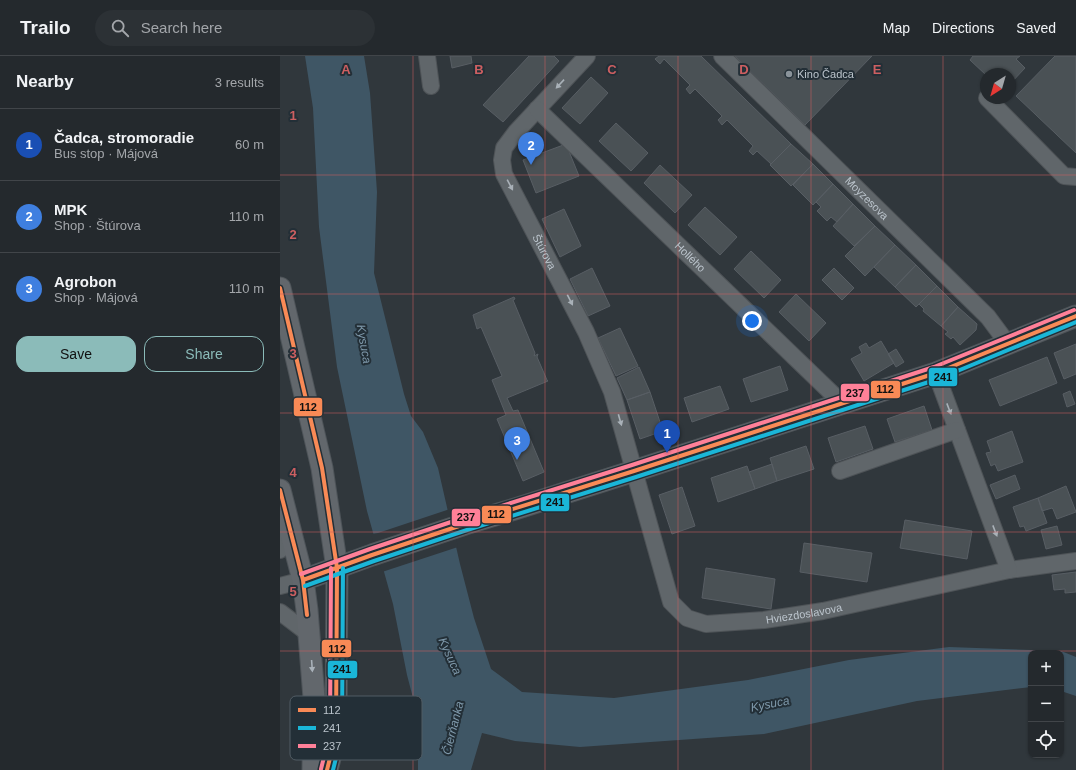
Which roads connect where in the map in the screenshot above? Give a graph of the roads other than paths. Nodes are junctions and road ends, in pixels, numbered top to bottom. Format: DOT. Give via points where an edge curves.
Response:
graph roads {
  1 [pos="427,56"];
  2 [pos="587,56"];
  3 [pos="722,56"];
  4 [pos="432,86"];
  5 [pos="994,104"];
  6 [pos="538,109"];
  7 [pos="1076,177"];
  8 [pos="280,288"];
  9 [pos="1076,316"];
  10 [pos="1008,344"];
  11 [pos="936,373"];
  12 [pos="844,404"];
  13 [pos="957,430"];
  14 [pos="634,471"];
  15 [pos="840,471"];
  16 [pos="280,490"];
  17 [pos="288,526"];
  18 [pos="280,550"];
  19 [pos="1076,561"];
  20 [pos="337,568"];
  21 [pos="1009,570"];
  22 [pos="303,580"];
  23 [pos="280,586"];
  24 [pos="280,612"];
  25 [pos="309,634"];
  26 [pos="314,696"];
  27 [pos="336,696"];
  28 [pos="313,760"];
  29 [pos="330,760"];
  30 [pos="313,770"];
  31 [pos="327,770"];
  1 -- 4 [label="street"];
  2 -- 6 [label="street, Štúrova, one-way"];
  3 -- 10 [label="street, Moyzesova" via="988,317"];
  5 -- 7 [label="street" via="1064,176"];
  6 -- 12 [label="street, Hollého"];
  6 -- 14 [label="street, Štúrova, one-way" via="504,148 504,174 586,332 612,392"];
  8 -- 20 [label="main road" via="322,468"];
  9 -- 10 [label="main road"];
  10 -- 11 [label="main road"];
  11 -- 12 [label="main road"];
  11 -- 13 [label="street, one-way"];
  12 -- 14 [label="main road"];
  13 -- 15 [label="street"];
  13 -- 21 [label="street, one-way"];
  14 -- 20 [label="main road" via="465,524"];
  14 -- 21 [label="street, Hviezdoslavova" via="671,602 687,618 706,624 764,620 823,610"];
  16 -- 17 [label="main road"];
  17 -- 18 [label="street"];
  17 -- 22 [label="main road"];
  19 -- 21 [label="street, Hviezdoslavova"];
  20 -- 22 [label="main road"];
  20 -- 27 [label="main road"];
  22 -- 23 [label="street"];
  22 -- 25 [label="main road"];
  24 -- 25 [label="street"];
  25 -- 26 [label="main road, one-way"];
  28 -- 30 [label="main road, one-way"];
  29 -- 31 [label="main road"];
}
